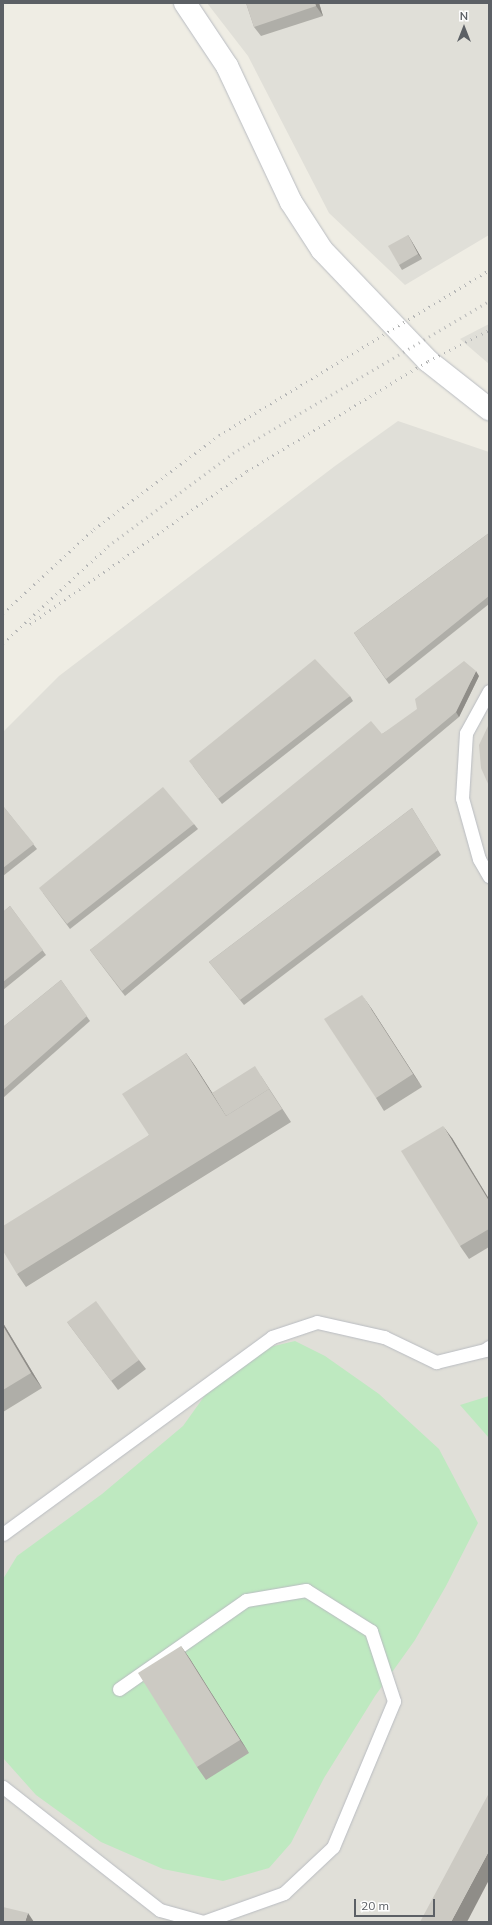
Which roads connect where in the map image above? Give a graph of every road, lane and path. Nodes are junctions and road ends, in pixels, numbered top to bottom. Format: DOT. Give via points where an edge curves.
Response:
graph roads {
  1 [pos="185,3"];
  2 [pos="489,409"];
  3 [pos="489,691"];
  4 [pos="489,876"];
  5 [pos="489,1347"];
  6 [pos="3,1534"];
  7 [pos="119,1689"];
  8 [pos="3,1787"];
  1 -- 2 [label="street" via="227,66 291,202 322,250 428,360"];
  3 -- 4 [label="lane" via="466,733 462,798 479,859"];
  5 -- 6 [label="lane" via="436,1362 384,1337 317,1322 272,1337"];
  7 -- 8 [label="lane" via="246,1600 306,1590 371,1631 394,1701 333,1847 284,1893 203,1922 160,1910"];
}
